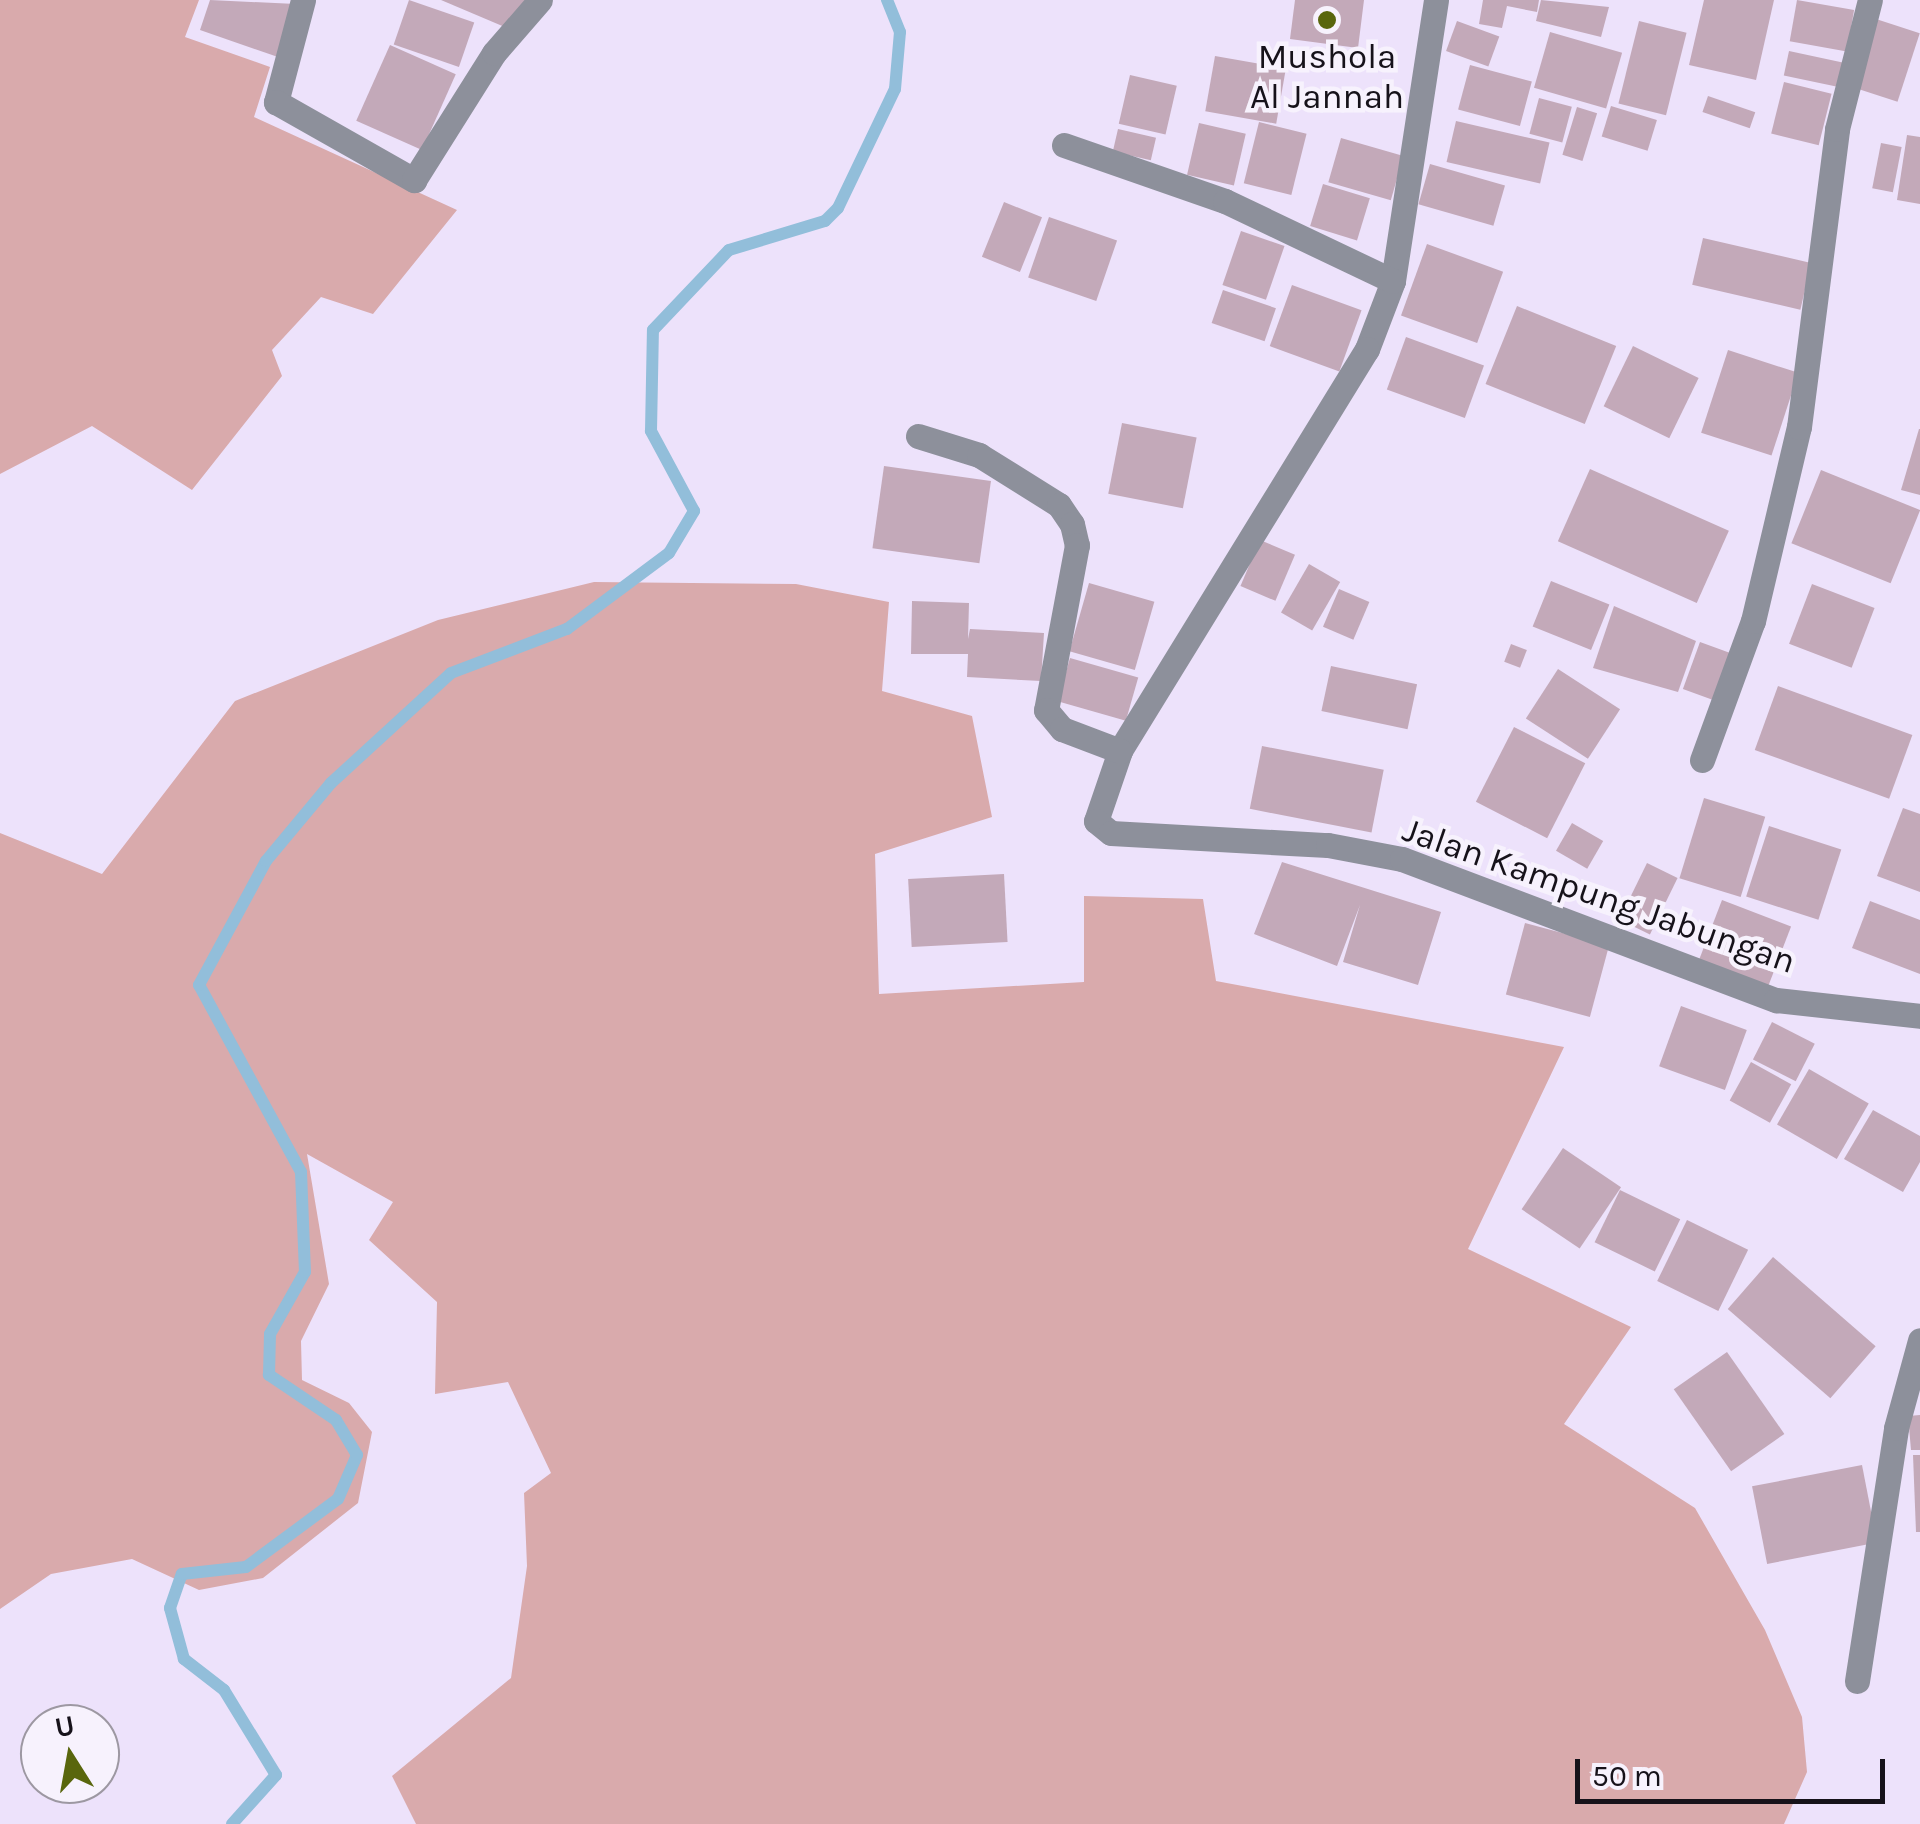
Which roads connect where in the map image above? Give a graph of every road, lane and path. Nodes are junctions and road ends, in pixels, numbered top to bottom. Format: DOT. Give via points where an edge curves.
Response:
graph roads {
  1 [pos="303,0"];
  2 [pos="540,0"];
  3 [pos="1436,0"];
  4 [pos="1870,0"];
  5 [pos="1064,145"];
  6 [pos="1393,280"];
  7 [pos="918,436"];
  8 [pos="1120,750"];
  9 [pos="1702,760"];
  10 [pos="1920,1016"];
  11 [pos="1920,1340"];
  12 [pos="1858,1682"];
  1 -- 2 [label="street" via="276,102 414,180 494,53"];
  3 -- 6 [label="street, Jalan Kampung Jabungan"];
  4 -- 9 [label="street" via="1837,129 1799,426 1752,621"];
  5 -- 6 [label="street" via="1225,202"];
  6 -- 8 [label="street, Jalan Kampung Jabungan" via="1367,348"];
  7 -- 8 [label="street" via="979,454 1060,505 1077,545 1046,710 1062,729"];
  8 -- 10 [label="street, Jalan Kampung Jabungan" via="1097,802 1096,821 1110,833 1328,845 1402,859 1776,1000"];
  11 -- 12 [label="street" via="1896,1428"];
}
